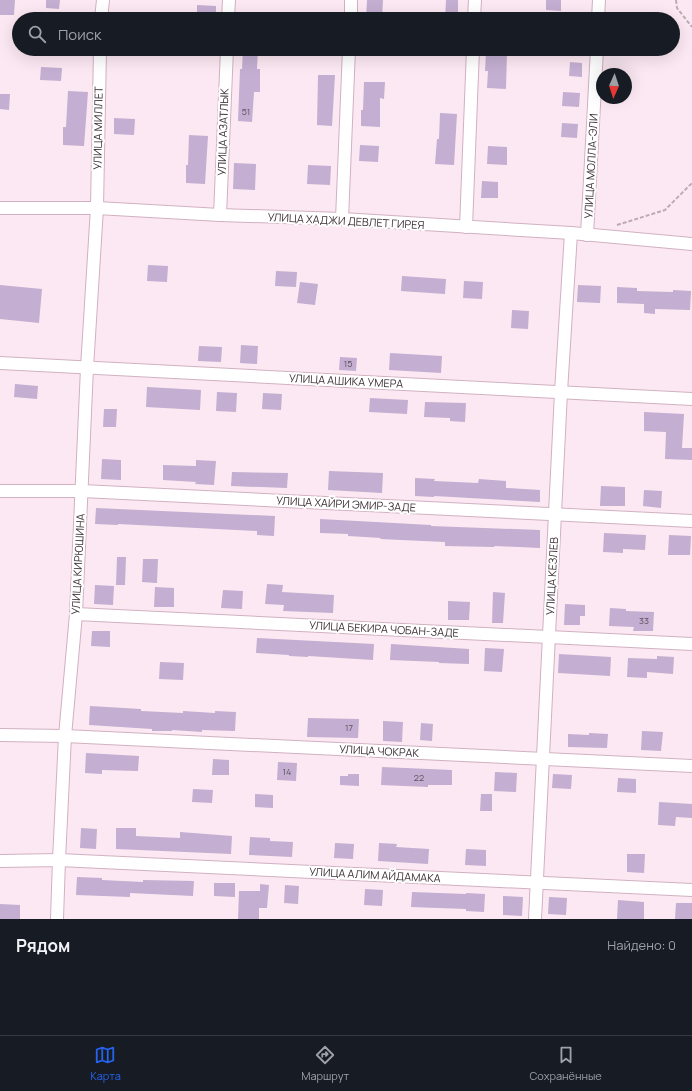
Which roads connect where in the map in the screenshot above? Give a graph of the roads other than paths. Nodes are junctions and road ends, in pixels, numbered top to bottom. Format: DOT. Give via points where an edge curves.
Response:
graph roads {
  1 [pos="103,0"];
  2 [pos="228,0"];
  3 [pos="351,0"];
  4 [pos="475,0"];
  5 [pos="599,0"];
  6 [pos="102,12"];
  7 [pos="228,12"];
  8 [pos="350,12"];
  9 [pos="474,12"];
  10 [pos="598,12"];
  11 [pos="100,56"];
  12 [pos="227,56"];
  13 [pos="349,56"];
  14 [pos="473,56"];
  15 [pos="597,56"];
  16 [pos="0,208"];
  17 [pos="97,208"];
  18 [pos="220,215"];
  19 [pos="342,219"];
  20 [pos="466,227"];
  21 [pos="571,233"];
  22 [pos="587,235"];
  23 [pos="692,244"];
  24 [pos="0,363"];
  25 [pos="87,368"];
  26 [pos="561,392"];
  27 [pos="692,399"];
  28 [pos="0,491"];
  29 [pos="82,491"];
  30 [pos="555,515"];
  31 [pos="692,521"];
  32 [pos="76,614"];
  33 [pos="550,637"];
  34 [pos="692,644"];
  35 [pos="0,735"];
  36 [pos="66,736"];
  37 [pos="543,758"];
  38 [pos="692,766"];
  39 [pos="59,860"];
  40 [pos="0,861"];
  41 [pos="537,883"];
  42 [pos="692,890"];
  43 [pos="57,919"];
  44 [pos="535,919"];
  1 -- 6 [label="street"];
  2 -- 7 [label="street"];
  3 -- 8 [label="street"];
  4 -- 9 [label="street"];
  5 -- 10 [label="street"];
  11 -- 17 [label="street, УЛИЦА МИЛЛЕТ"];
  12 -- 18 [label="street, УЛИЦА АЗАТЛЫК"];
  13 -- 19 [label="street"];
  14 -- 20 [label="street"];
  15 -- 22 [label="street, УЛИЦА МОЛЛА-ЭЛИ"];
  16 -- 17 [label="street, УЛИЦА ХАДЖИ ДЕВЛЕТ ГИРЕЯ"];
  17 -- 18 [label="street, УЛИЦА ХАДЖИ ДЕВЛЕТ ГИРЕЯ"];
  17 -- 25 [label="street, УЛИЦА КИРЮШИНА"];
  18 -- 19 [label="street, УЛИЦА ХАДЖИ ДЕВЛЕТ ГИРЕЯ"];
  19 -- 20 [label="street, УЛИЦА ХАДЖИ ДЕВЛЕТ ГИРЕЯ"];
  20 -- 21 [label="street, УЛИЦА ХАДЖИ ДЕВЛЕТ ГИРЕЯ"];
  21 -- 22 [label="street, УЛИЦА ХАДЖИ ДЕВЛЕТ ГИРЕЯ"];
  21 -- 26 [label="street, УЛИЦА КЕЗЛЕВ"];
  22 -- 23 [label="street, УЛИЦА ХАДЖИ ДЕВЛЕТ ГИРЕЯ"];
  24 -- 25 [label="street, УЛИЦА АШИКА УМЕРА"];
  25 -- 26 [label="street, УЛИЦА АШИКА УМЕРА"];
  25 -- 29 [label="street, УЛИЦА КИРЮШИНА"];
  26 -- 27 [label="street, УЛИЦА АШИКА УМЕРА"];
  26 -- 30 [label="street, УЛИЦА КЕЗЛЕВ"];
  28 -- 29 [label="street, УЛИЦА ХАЙРИ ЭМИР-ЗАДЕ"];
  29 -- 30 [label="street, УЛИЦА ХАЙРИ ЭМИР-ЗАДЕ"];
  29 -- 32 [label="street, УЛИЦА КИРЮШИНА"];
  30 -- 31 [label="street, УЛИЦА ХАЙРИ ЭМИР-ЗАДЕ"];
  30 -- 33 [label="street, УЛИЦА КЕЗЛЕВ"];
  32 -- 33 [label="street, УЛИЦА БЕКИРА ЧОБАН-ЗАДЕ"];
  32 -- 36 [label="street, УЛИЦА КИРЮШИНА"];
  33 -- 34 [label="street, УЛИЦА БЕКИРА ЧОБАН-ЗАДЕ"];
  33 -- 37 [label="street, УЛИЦА КЕЗЛЕВ"];
  35 -- 36 [label="street, УЛИЦА ЧОКРАК"];
  36 -- 37 [label="street, УЛИЦА ЧОКРАК"];
  36 -- 39 [label="street, УЛИЦА КИРЮШИНА"];
  37 -- 38 [label="street, УЛИЦА ЧОКРАК"];
  37 -- 41 [label="street, УЛИЦА КЕЗЛЕВ"];
  39 -- 40 [label="street, УЛИЦА АЛИМ АЙДАМАКА"];
  39 -- 41 [label="street, УЛИЦА АЛИМ АЙДАМАКА"];
  39 -- 43 [label="street, УЛИЦА КИРЮШИНА"];
  41 -- 42 [label="street, УЛИЦА АЛИМ АЙДАМАКА"];
  41 -- 44 [label="street, УЛИЦА КЕЗЛЕВ"];
}
